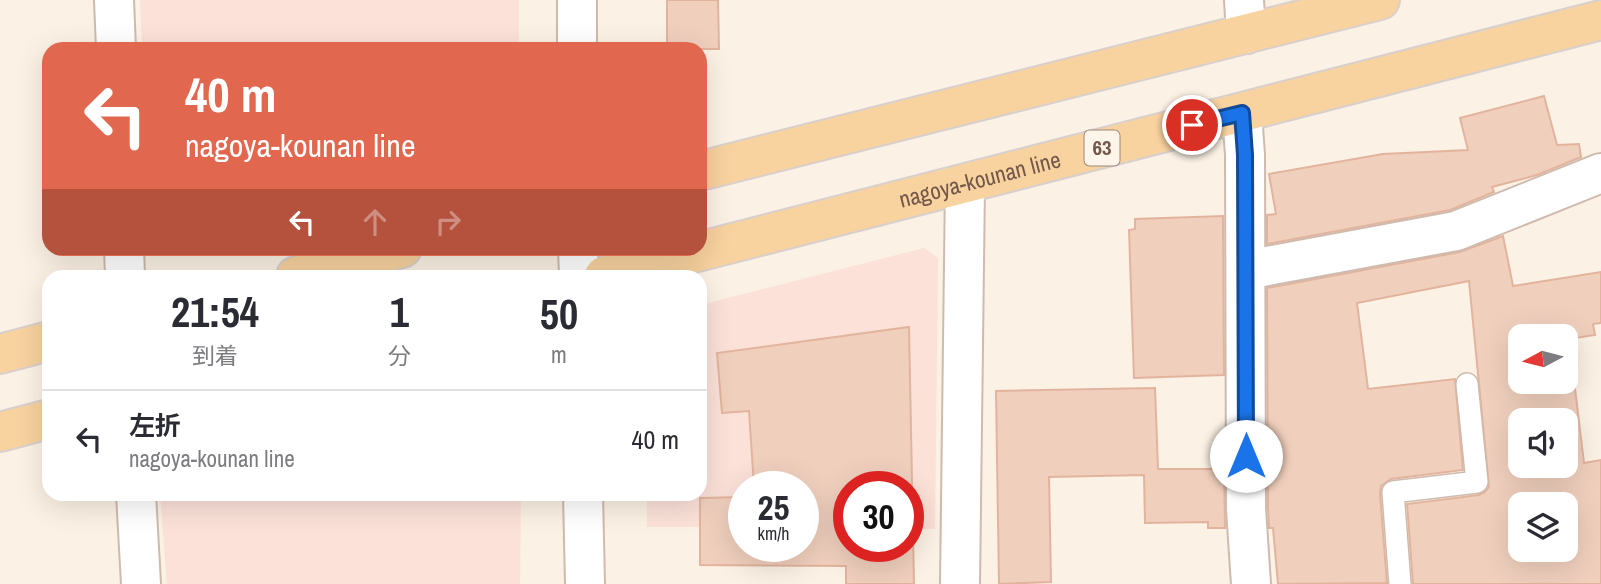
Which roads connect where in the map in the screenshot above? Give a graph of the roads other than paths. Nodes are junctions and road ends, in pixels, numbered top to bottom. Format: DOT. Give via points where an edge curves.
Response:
graph roads {
  1 [pos="114,0"];
  2 [pos="577,0"];
  3 [pos="1380,0"];
  4 [pos="1245,17"];
  5 [pos="1601,20"];
  6 [pos="116,42"];
  7 [pos="577,42"];
  8 [pos="1242,113"];
  9 [pos="707,170"];
  10 [pos="1601,173"];
  11 [pos="965,184"];
  12 [pos="707,250"];
  13 [pos="372,256"];
  14 [pos="682,256"];
  15 [pos="319,270"];
  16 [pos="628,270"];
  17 [pos="1246,270"];
  18 [pos="42,343"];
  19 [pos="0,354"];
  20 [pos="1467,384"];
  21 [pos="42,421"];
  22 [pos="0,432"];
  23 [pos="136,501"];
  24 [pos="583,501"];
  25 [pos="141,584"];
  26 [pos="585,584"];
  27 [pos="960,584"];
  28 [pos="1251,584"];
  29 [pos="1400,584"];
  1 -- 6 [label="street"];
  2 -- 7 [label="street"];
  3 -- 4 [label="main road"];
  4 -- 9 [label="main road"];
  5 -- 8 [label="main road, nagoya-kounan line / 63"];
  8 -- 11 [label="main road, nagoya-kounan line / 63"];
  8 -- 17 [label="street"];
  10 -- 17 [label="street" via="1456,230"];
  11 -- 12 [label="main road, nagoya-kounan line / 63"];
  11 -- 27 [label="street"];
  13 -- 15 [label="main road"];
  14 -- 16 [label="main road, nagoya-kounan line / 63"];
  17 -- 28 [label="street" via="1246,509"];
  18 -- 19 [label="main road"];
  20 -- 29 [label="lane" via="1477,482 1393,492"];
  21 -- 22 [label="main road"];
  23 -- 25 [label="street"];
  24 -- 26 [label="street"];
}
